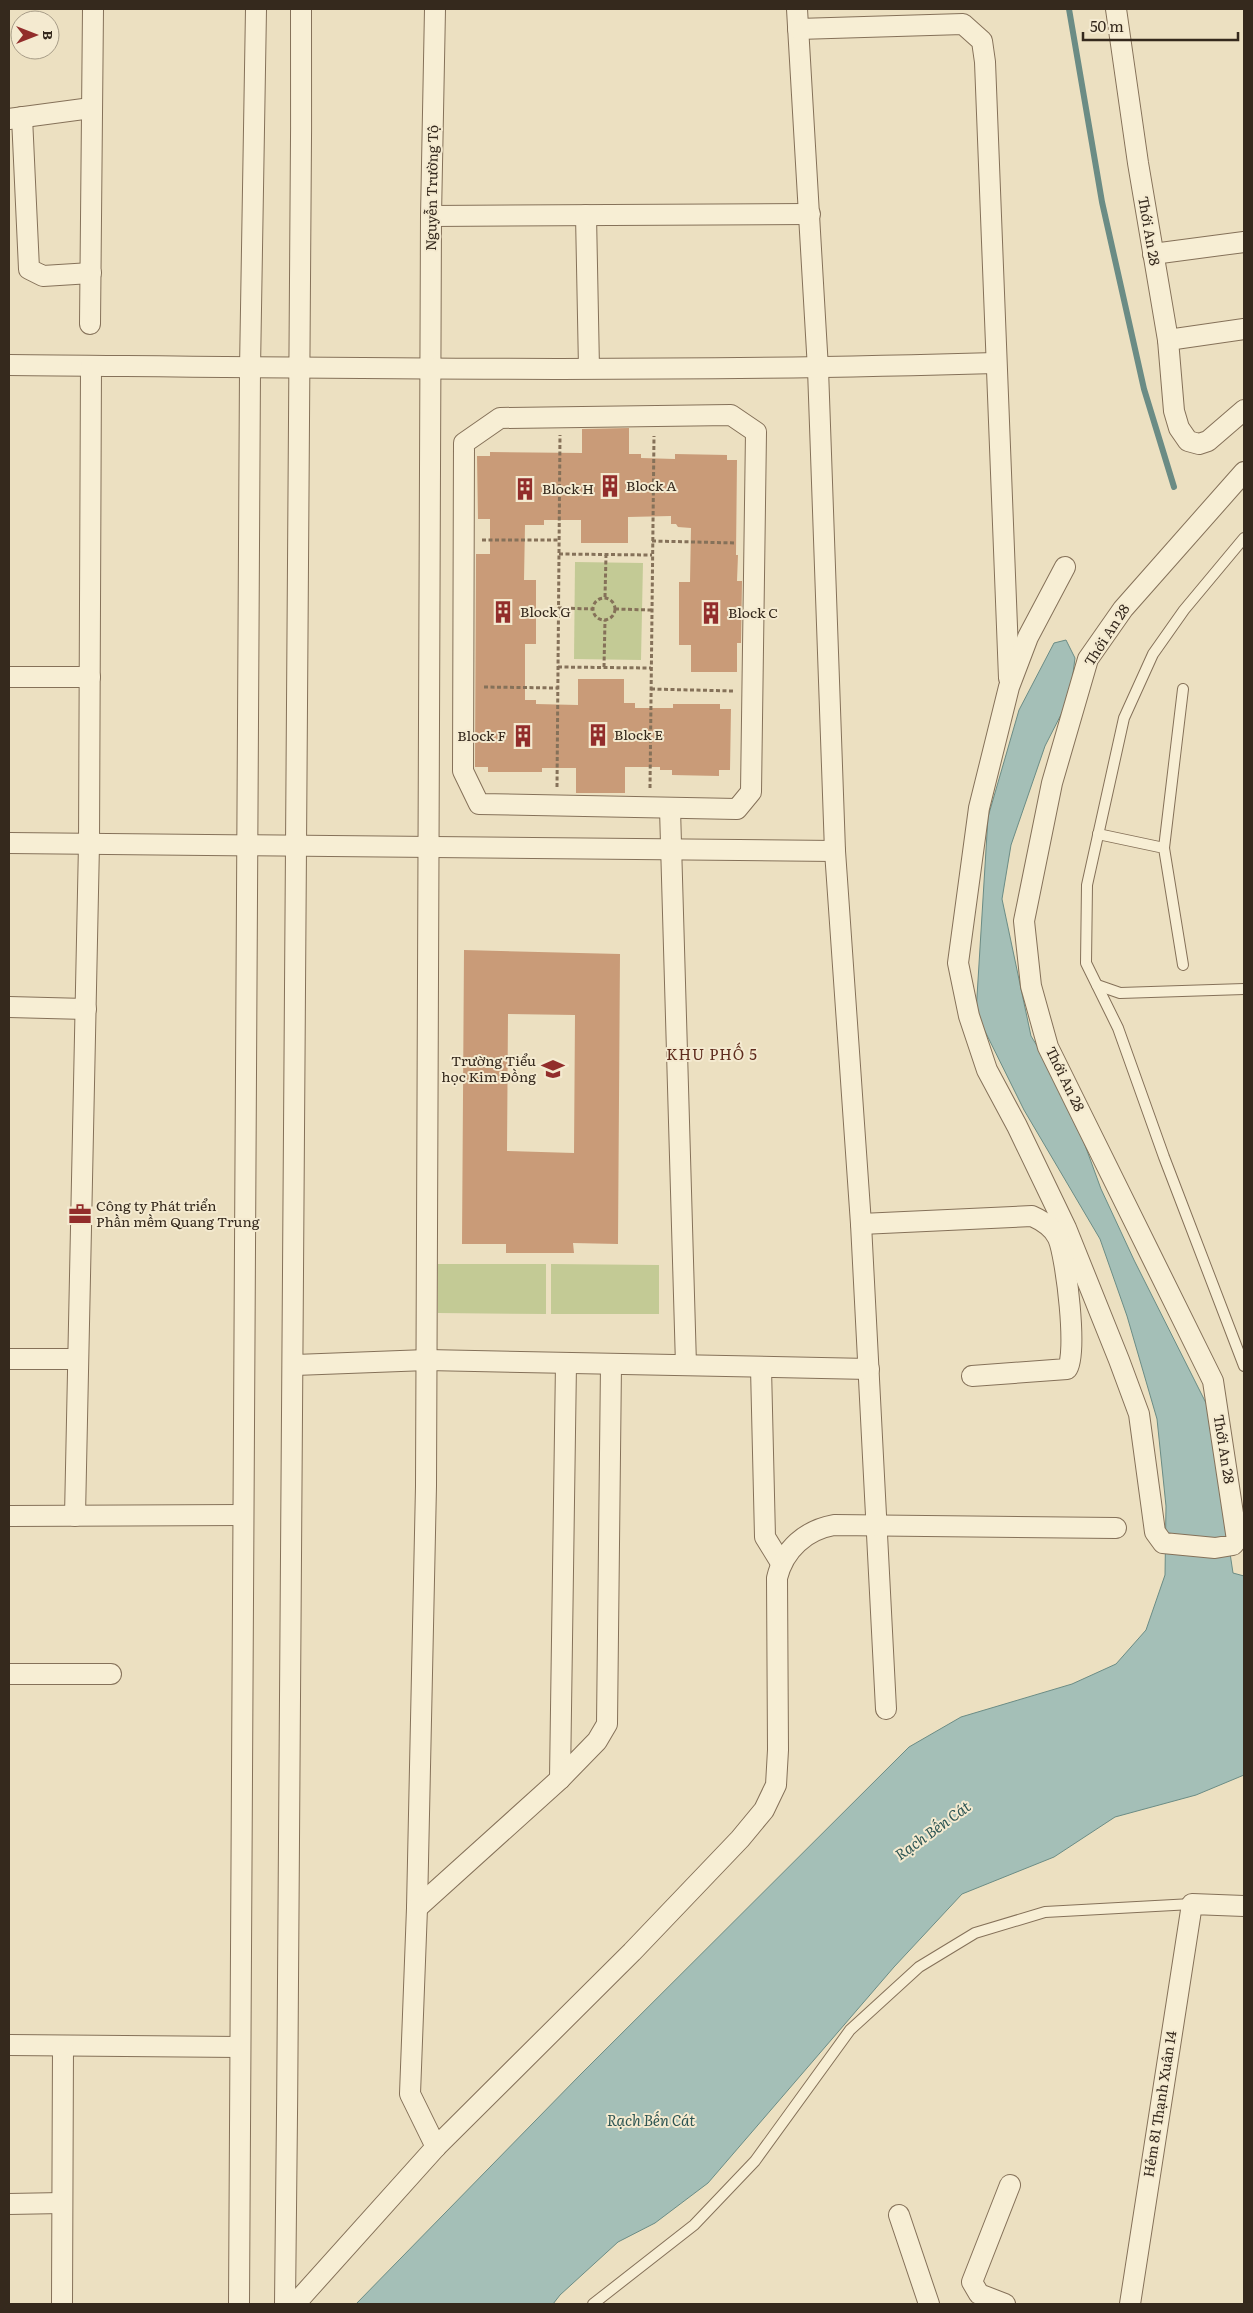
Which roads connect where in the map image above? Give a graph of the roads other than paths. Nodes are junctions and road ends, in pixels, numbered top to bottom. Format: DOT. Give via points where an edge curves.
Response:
graph roads {
  1 [pos="93,9"];
  2 [pos="256,9"];
  3 [pos="301,9"];
  4 [pos="435,9"];
  5 [pos="797,9"];
  6 [pos="1116,9"];
  7 [pos="798,29"];
  8 [pos="91,108"];
  9 [pos="15,118"];
  10 [pos="810,214"];
  11 [pos="586,215"];
  12 [pos="431,216"];
  13 [pos="1244,242"];
  14 [pos="1153,254"];
  15 [pos="91,273"];
  16 [pos="90,324"];
  17 [pos="1244,329"];
  18 [pos="1168,340"];
  19 [pos="995,363"];
  20 [pos="9,366"];
  21 [pos="91,366"];
  22 [pos="250,368"];
  23 [pos="302,368"];
  24 [pos="430,368"];
  25 [pos="589,368"];
  26 [pos="818,368"];
  27 [pos="1244,410"];
  28 [pos="1244,472"];
  29 [pos="1244,538"];
  30 [pos="1065,567"];
  31 [pos="9,677"];
  32 [pos="90,677"];
  33 [pos="1010,687"];
  34 [pos="1183,689"];
  35 [pos="670,809"];
  36 [pos="1098,834"];
  37 [pos="9,843"];
  38 [pos="89,844"];
  39 [pos="429,846"];
  40 [pos="248,847"];
  41 [pos="299,847"];
  42 [pos="1164,848"];
  43 [pos="670,850"];
  44 [pos="835,851"];
  45 [pos="1183,965"];
  46 [pos="1097,985"];
  47 [pos="1244,989"];
  48 [pos="9,1006"];
  49 [pos="86,1008"];
  50 [pos="861,1224"];
  51 [pos="9,1359"];
  52 [pos="78,1359"];
  53 [pos="427,1360"];
  54 [pos="566,1363"];
  55 [pos="611,1364"];
  56 [pos="295,1365"];
  57 [pos="686,1365"];
  58 [pos="1244,1366"];
  59 [pos="761,1368"];
  60 [pos="869,1369"];
  61 [pos="972,1376"];
  62 [pos="243,1515"];
  63 [pos="9,1516"];
  64 [pos="75,1516"];
  65 [pos="876,1524"];
  66 [pos="1116,1528"];
  67 [pos="781,1563"];
  68 [pos="9,1674"];
  69 [pos="111,1674"];
  70 [pos="886,1709"];
  71 [pos="560,1779"];
  72 [pos="1192,1904"];
  73 [pos="1244,1906"];
  74 [pos="417,1908"];
  75 [pos="9,2046"];
  76 [pos="63,2046"];
  77 [pos="240,2047"];
  78 [pos="436,2147"];
  79 [pos="1010,2185"];
  80 [pos="62,2203"];
  81 [pos="9,2204"];
  82 [pos="899,2215"];
  83 [pos="62,2304"];
  84 [pos="239,2304"];
  85 [pos="285,2304"];
  86 [pos="295,2304"];
  87 [pos="593,2304"];
  88 [pos="930,2304"];
  89 [pos="1005,2304"];
  90 [pos="1130,2304"];
  1 -- 8 [label="street"];
  2 -- 22 [label="street"];
  3 -- 23 [label="street"];
  4 -- 12 [label="street, Nguyễn Trường Tộ"];
  5 -- 7 [label="street"];
  6 -- 14 [label="street, Thới An 28"];
  7 -- 10 [label="street"];
  7 -- 19 [label="street" via="963,24 982,41"];
  8 -- 9 [label="street"];
  8 -- 15 [label="street"];
  9 -- 15 [label="street" via="29,269 42,276"];
  10 -- 11 [label="street"];
  10 -- 26 [label="street"];
  11 -- 12 [label="street"];
  11 -- 25 [label="street"];
  12 -- 24 [label="street, Nguyễn Trường Tộ"];
  13 -- 14 [label="street"];
  14 -- 18 [label="street, Thới An 28"];
  15 -- 16 [label="street"];
  17 -- 18 [label="street"];
  18 -- 27 [label="street, Thới An 28" via="1174,411 1188,442 1199,444 1208,441"];
  19 -- 26 [label="street"];
  19 -- 33 [label="street"];
  20 -- 21 [label="street"];
  21 -- 22 [label="street"];
  21 -- 32 [label="street"];
  22 -- 23 [label="street"];
  22 -- 40 [label="street"];
  23 -- 24 [label="street"];
  23 -- 41 [label="street"];
  24 -- 25 [label="street"];
  24 -- 39 [label="street, Nguyễn Trường Tộ"];
  25 -- 26 [label="street"];
  26 -- 44 [label="street"];
  28 -- 33 [label="street, Thới An 28" via="1122,609 1088,659 1052,783 1024,921 1031,986 1048,1047 1213,1381 1237,1540 1233,1545 1216,1548 1163,1543 1155,1532 1139,1414 1066,1228 987,1070 969,1016 958,963 979,808"];
  29 -- 36 [label="lane" via="1184,610 1153,654 1124,718"];
  30 -- 33 [label="street, Thới An 28" via="1028,637"];
  31 -- 32 [label="street"];
  32 -- 38 [label="street"];
  34 -- 42 [label="lane"];
  35 -- 35 [label="street" via="737,809 751,792 756,432 731,415 500,418 464,443 463,771 479,804"];
  35 -- 43 [label="street"];
  36 -- 42 [label="lane"];
  36 -- 46 [label="lane" via="1087,885 1086,963"];
  37 -- 38 [label="street"];
  38 -- 40 [label="street"];
  38 -- 49 [label="street"];
  39 -- 41 [label="street"];
  39 -- 43 [label="street"];
  39 -- 53 [label="street, Nguyễn Trường Tộ"];
  40 -- 41 [label="street"];
  40 -- 62 [label="street"];
  41 -- 56 [label="street"];
  42 -- 45 [label="lane"];
  43 -- 44 [label="street"];
  43 -- 57 [label="street"];
  44 -- 50 [label="street"];
  46 -- 47 [label="lane" via="1120,993"];
  46 -- 58 [label="lane" via="1118,1028"];
  48 -- 49 [label="street"];
  49 -- 52 [label="street"];
  50 -- 60 [label="street"];
  50 -- 61 [label="street" via="1032,1216 1051,1227 1061,1247 1068,1284 1072,1338 1070,1366 1067,1369"];
  51 -- 52 [label="street"];
  52 -- 64 [label="street"];
  53 -- 54 [label="street"];
  53 -- 56 [label="street"];
  53 -- 74 [label="street, Nguyễn Trường Tộ"];
  54 -- 55 [label="street"];
  54 -- 71 [label="street"];
  55 -- 57 [label="street"];
  55 -- 71 [label="street" via="607,1724 597,1741"];
  56 -- 85 [label="street"];
  57 -- 59 [label="street"];
  59 -- 60 [label="street"];
  59 -- 67 [label="street" via="766,1537"];
  60 -- 65 [label="street"];
  62 -- 64 [label="street"];
  62 -- 77 [label="street"];
  63 -- 64 [label="street"];
  65 -- 66 [label="street"];
  65 -- 67 [label="street" via="834,1524 817,1528 802,1538"];
  65 -- 70 [label="street"];
  67 -- 78 [label="street" via="778,1578 776,1785 764,1810 632,1952"];
  68 -- 69 [label="street"];
  71 -- 74 [label="street"];
  72 -- 73 [label="street"];
  72 -- 87 [label="lane" via="1045,1912 975,1933 919,1967 850,2030 754,2161 694,2225"];
  72 -- 90 [label="street, Hẻm 81 Thạnh Xuân 14"];
  74 -- 78 [label="street, Nguyễn Trường Tộ" via="410,2094"];
  75 -- 76 [label="street"];
  76 -- 77 [label="street"];
  76 -- 80 [label="street"];
  77 -- 84 [label="street"];
  78 -- 86 [label="street"];
  79 -- 89 [label="street" via="972,2282 979,2294"];
  80 -- 81 [label="street"];
  80 -- 83 [label="street"];
  82 -- 88 [label="street"];
}
